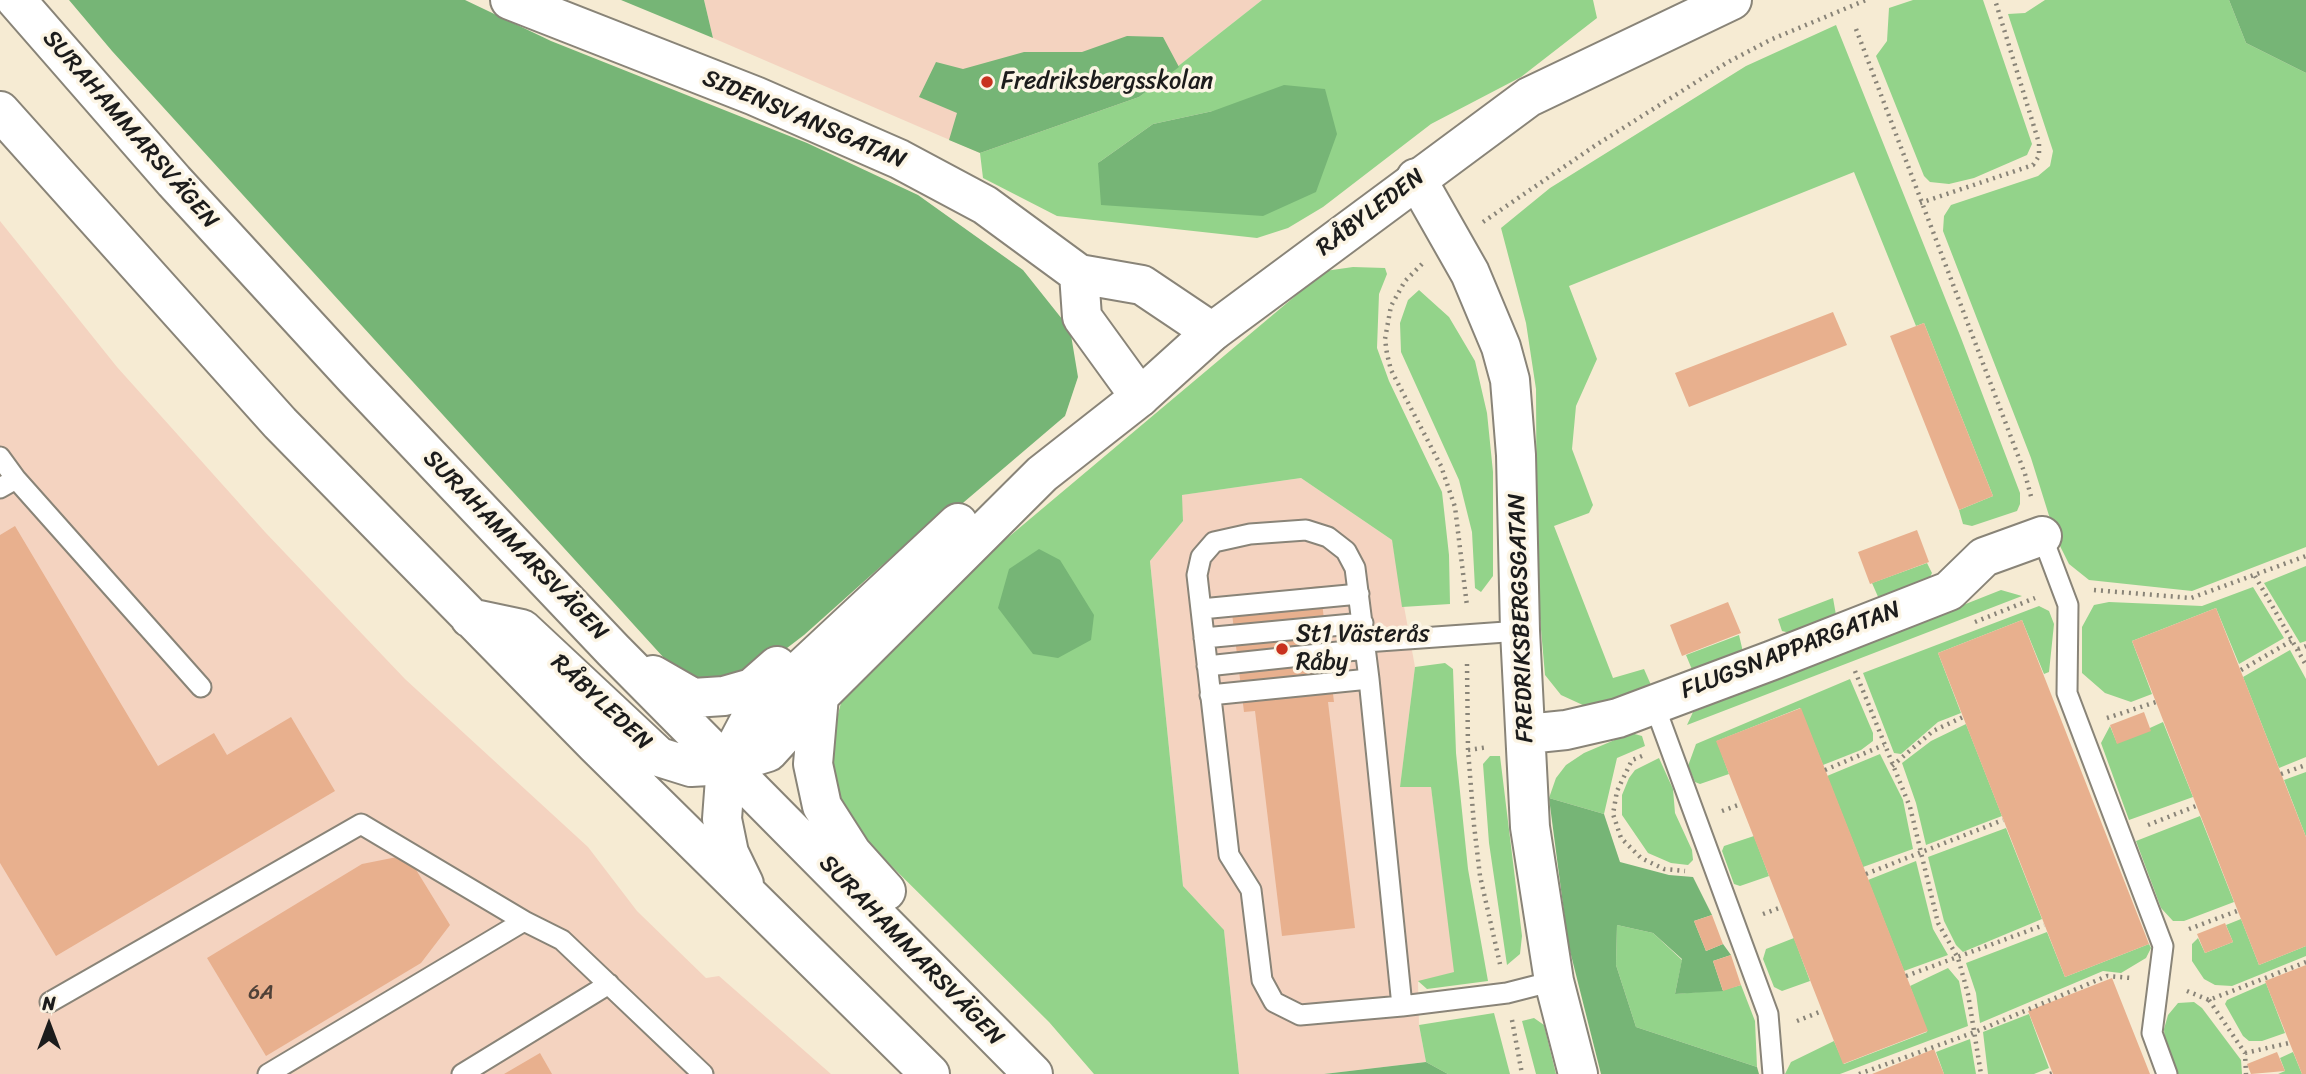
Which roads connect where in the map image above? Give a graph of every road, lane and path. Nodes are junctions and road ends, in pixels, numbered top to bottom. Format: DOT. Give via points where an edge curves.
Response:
graph roads {
  1 [pos="16,0"];
  2 [pos="510,0"];
  3 [pos="1732,0"];
  4 [pos="1866,0"];
  5 [pos="1995,0"];
  6 [pos="1856,29"];
  7 [pos="0,111"];
  8 [pos="1416,178"];
  9 [pos="1920,203"];
  10 [pos="1453,243"];
  11 [pos="1079,274"];
  12 [pos="1212,332"];
  13 [pos="1140,397"];
  14 [pos="0,457"];
  15 [pos="1042,474"];
  16 [pos="8,484"];
  17 [pos="2042,536"];
  18 [pos="2306,556"];
  19 [pos="2255,576"];
  20 [pos="2062,587"];
  21 [pos="1359,594"];
  22 [pos="1201,610"];
  23 [pos="470,618"];
  24 [pos="1972,624"];
  25 [pos="842,629"];
  26 [pos="1520,631"];
  27 [pos="1467,633"];
  28 [pos="1204,638"];
  29 [pos="1364,638"];
  30 [pos="2293,640"];
  31 [pos="2306,646"];
  32 [pos="2298,649"];
  33 [pos="613,650"];
  34 [pos="2306,665"];
  35 [pos="1207,666"];
  36 [pos="1868,666"];
  37 [pos="2241,670"];
  38 [pos="1855,671"];
  39 [pos="1843,676"];
  40 [pos="1369,679"];
  41 [pos="201,687"];
  42 [pos="1210,695"];
  43 [pos="819,696"];
  44 [pos="2156,702"];
  45 [pos="1654,704"];
  46 [pos="1963,717"];
  47 [pos="2081,727"];
  48 [pos="1527,734"];
  49 [pos="1668,743"];
  50 [pos="1884,745"];
  51 [pos="726,765"];
  52 [pos="2306,765"];
  53 [pos="1892,766"];
  54 [pos="1825,770"];
  55 [pos="2281,774"];
  56 [pos="2196,806"];
  57 [pos="2003,820"];
  58 [pos="2122,835"];
  59 [pos="1920,851"];
  60 [pos="1714,867"];
  61 [pos="1866,874"];
  62 [pos="752,900"];
  63 [pos="2237,911"];
  64 [pos="524,921"];
  65 [pos="2044,925"];
  66 [pos="2161,939"];
  67 [pos="908,949"];
  68 [pos="1958,958"];
  69 [pos="2306,962"];
  70 [pos="1906,976"];
  71 [pos="1554,981"];
  72 [pos="2161,981"];
  73 [pos="609,984"];
  74 [pos="1507,993"];
  75 [pos="2208,1000"];
  76 [pos="50,1002"];
  77 [pos="1402,1006"];
  78 [pos="1975,1032"];
  79 [pos="2289,1043"];
  80 [pos="2245,1053"];
  81 [pos="268,1074"];
  82 [pos="462,1074"];
  83 [pos="703,1074"];
  84 [pos="930,1074"];
  85 [pos="1033,1074"];
  86 [pos="1522,1074"];
  87 [pos="1578,1074"];
  88 [pos="1773,1074"];
  89 [pos="1859,1074"];
  90 [pos="1981,1074"];
  91 [pos="2167,1074"];
  92 [pos="2246,1074"];
  1 -- 33 [label="main road, SURAHAMMARSVÄGEN" via="174,181"];
  2 -- 11 [label="main road, SIDENSVANSGATAN" via="755,96 899,159 985,205"];
  3 -- 8 [label="main road, RÅBYLEDEN" via="1529,97"];
  4 -- 10 [label="path" via="1728,62"];
  5 -- 9 [label="path" via="2039,143 2039,156 2033,164"];
  6 -- 9 [label="path"];
  7 -- 23 [label="main road" via="280,423"];
  8 -- 10 [label="main road, FREDRIKSBERGSGATAN"];
  8 -- 12 [label="main road, RÅBYLEDEN"];
  9 -- 17 [label="path" via="2025,474"];
  10 -- 26 [label="main road, FREDRIKSBERGSGATAN" via="1501,347 1510,380"];
  10 -- 27 [label="path" via="1405,281 1391,306 1385,339 1391,370 1441,466 1455,507"];
  11 -- 12 [label="main road, SIDENSVANSGATAN" via="1142,285"];
  11 -- 13 [label="main road" via="1082,317"];
  12 -- 13 [label="main road, RÅBYLEDEN"];
  13 -- 15 [label="main road, RÅBYLEDEN"];
  14 -- 16 [label="lane"];
  15 -- 25 [label="main road" via="1000,484"];
  15 -- 43 [label="main road, RÅBYLEDEN"];
  16 -- 41 [label="lane"];
  17 -- 20 [label="lane"];
  17 -- 45 [label="main road, FLUGSNAPPARGATAN" via="1984,557 1949,591"];
  18 -- 19 [label="path"];
  19 -- 20 [label="path" via="2190,598"];
  19 -- 30 [label="path"];
  20 -- 24 [label="path"];
  20 -- 47 [label="lane" via="2068,605 2067,692"];
  21 -- 22 [label="lane"];
  21 -- 22 [label="lane" via="1355,568 1346,551 1328,537 1306,530 1250,534 1214,542 1201,557 1197,575"];
  21 -- 29 [label="lane"];
  22 -- 28 [label="lane"];
  23 -- 51 [label="main road, RÅBYLEDEN" via="522,629 659,757 691,767"];
  23 -- 62 [label="main road"];
  25 -- 33 [label="main road" via="814,633 752,688 723,696 693,698"];
  25 -- 51 [label="main road" via="752,714"];
  26 -- 27 [label="lane"];
  26 -- 48 [label="main road, FREDRIKSBERGSGATAN"];
  27 -- 29 [label="lane"];
  27 -- 74 [label="path" via="1468,750 1478,864"];
  28 -- 29 [label="lane"];
  28 -- 35 [label="lane"];
  29 -- 35 [label="lane"];
  29 -- 40 [label="lane"];
  30 -- 32 [label="path"];
  30 -- 37 [label="path"];
  31 -- 32 [label="path"];
  32 -- 34 [label="path"];
  33 -- 51 [label="main road, SURAHAMMARSVÄGEN"];
  35 -- 42 [label="lane"];
  36 -- 38 [label="path"];
  38 -- 39 [label="path"];
  38 -- 50 [label="path"];
  40 -- 42 [label="lane"];
  40 -- 77 [label="lane"];
  42 -- 77 [label="lane" via="1229,855 1251,890 1262,980 1274,1002 1300,1015"];
  43 -- 51 [label="main road, RÅBYLEDEN" via="768,752"];
  43 -- 67 [label="main road" via="813,764 822,806 852,853 906,913"];
  44 -- 47 [label="path"];
  45 -- 48 [label="main road, FLUGSNAPPARGATAN" via="1591,726"];
  45 -- 49 [label="lane"];
  46 -- 53 [label="path" via="1933,732"];
  47 -- 58 [label="lane"];
  48 -- 71 [label="main road, FREDRIKSBERGSGATAN" via="1530,827"];
  49 -- 60 [label="lane"];
  49 -- 60 [label="path" via="1632,760 1622,776 1613,814 1621,838 1641,858 1664,869 1692,872"];
  50 -- 53 [label="path"];
  50 -- 54 [label="path"];
  51 -- 62 [label="main road" via="722,819 729,853"];
  51 -- 67 [label="main road, SURAHAMMARSVÄGEN"];
  52 -- 55 [label="path"];
  53 -- 59 [label="path" via="1910,807"];
  56 -- 58 [label="path"];
  57 -- 59 [label="path"];
  58 -- 66 [label="lane"];
  59 -- 61 [label="path"];
  59 -- 68 [label="path" via="1938,923"];
  60 -- 88 [label="lane" via="1768,1014"];
  62 -- 84 [label="main road"];
  63 -- 66 [label="path"];
  64 -- 73 [label="lane" via="562,940"];
  64 -- 76 [label="lane" via="361,824"];
  64 -- 81 [label="lane"];
  65 -- 68 [label="path"];
  66 -- 72 [label="lane"];
  67 -- 85 [label="main road, SURAHAMMARSVÄGEN"];
  68 -- 70 [label="path"];
  68 -- 78 [label="path"];
  69 -- 75 [label="path"];
  71 -- 74 [label="lane"];
  71 -- 87 [label="main road, FREDRIKSBERGSGATAN"];
  72 -- 75 [label="path"];
  72 -- 78 [label="path" via="2107,976"];
  72 -- 91 [label="lane" via="2152,1033"];
  73 -- 82 [label="lane"];
  73 -- 83 [label="lane"];
  74 -- 77 [label="lane"];
  74 -- 86 [label="path"];
  75 -- 80 [label="path"];
  78 -- 89 [label="path"];
  78 -- 90 [label="path"];
  79 -- 80 [label="path"];
  80 -- 92 [label="path"];
}
